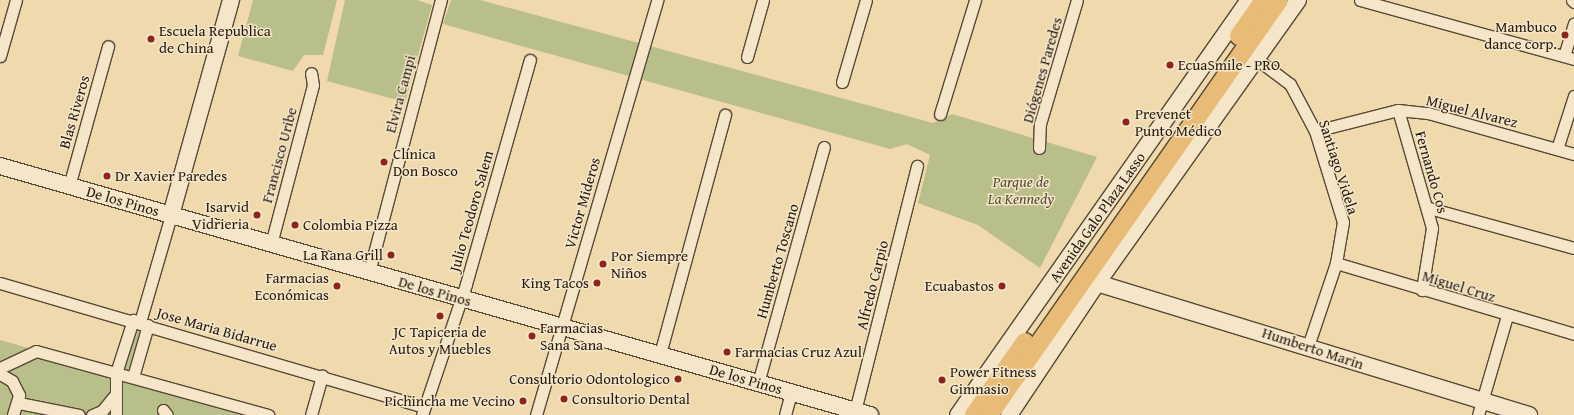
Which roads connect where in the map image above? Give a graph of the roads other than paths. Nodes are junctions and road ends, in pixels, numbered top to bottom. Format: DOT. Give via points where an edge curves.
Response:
graph roads {
  1 [pos="16,0"];
  2 [pos="231,0"];
  3 [pos="441,0"];
  4 [pos="657,0"];
  5 [pos="763,0"];
  6 [pos="866,0"];
  7 [pos="975,0"];
  8 [pos="1077,0"];
  9 [pos="1249,0"];
  10 [pos="1264,0"];
  11 [pos="1279,0"];
  12 [pos="1298,0"];
  13 [pos="1360,0"];
  14 [pos="1574,23"];
  15 [pos="108,46"];
  16 [pos="0,56"];
  17 [pos="747,57"];
  18 [pos="1569,58"];
  19 [pos="530,60"];
  20 [pos="1258,60"];
  21 [pos="311,73"];
  22 [pos="842,82"];
  23 [pos="1574,96"];
  24 [pos="1398,110"];
  25 [pos="940,114"];
  26 [pos="725,116"];
  27 [pos="1315,131"];
  28 [pos="824,147"];
  29 [pos="1039,148"];
  30 [pos="1557,149"];
  31 [pos="1574,154"];
  32 [pos="0,166"];
  33 [pos="917,166"];
  34 [pos="69,186"];
  35 [pos="1429,208"];
  36 [pos="171,215"];
  37 [pos="270,244"];
  38 [pos="1574,248"];
  39 [pos="1336,263"];
  40 [pos="369,272"];
  41 [pos="0,283"];
  42 [pos="1097,283"];
  43 [pos="1422,290"];
  44 [pos="459,298"];
  45 [pos="1507,316"];
  46 [pos="140,322"];
  47 [pos="562,327"];
  48 [pos="1574,334"];
  49 [pos="1308,346"];
  50 [pos="660,354"];
  51 [pos="0,368"];
  52 [pos="116,373"];
  53 [pos="0,374"];
  54 [pos="322,376"];
  55 [pos="133,377"];
  56 [pos="758,383"];
  57 [pos="791,393"];
  58 [pos="116,394"];
  59 [pos="19,403"];
  60 [pos="1480,408"];
  61 [pos="423,411"];
  62 [pos="863,413"];
  63 [pos="13,415"];
  64 [pos="79,415"];
  65 [pos="92,415"];
  66 [pos="116,415"];
  67 [pos="268,415"];
  68 [pos="311,415"];
  69 [pos="536,415"];
  70 [pos="785,415"];
  71 [pos="958,415"];
  72 [pos="974,415"];
  73 [pos="989,415"];
  74 [pos="1008,415"];
  75 [pos="1529,415"];
  1 -- 16 [label="street"];
  2 -- 36 [label="street"];
  3 -- 40 [label="street, Elvira Campi"];
  4 -- 47 [label="street, Victor Mideros"];
  5 -- 17 [label="street"];
  6 -- 22 [label="street"];
  7 -- 25 [label="street"];
  8 -- 29 [label="street, Diógenes Paredes" via="1040,124"];
  9 -- 71 [label="street, Avenida Galo Plaza Lasso"];
  10 -- 72 [label="main road, Avenida Galo Plaza Lasso"];
  11 -- 73 [label="main road, Avenida Galo Plaza Lasso"];
  12 -- 20 [label="street"];
  13 -- 18 [label="street"];
  14 -- 18 [label="street"];
  15 -- 34 [label="street, Blas Riveros"];
  19 -- 44 [label="street, Julio Teodoro Salem"];
  20 -- 27 [label="street, Santiago Videla" via="1290,84"];
  20 -- 42 [label="street"];
  21 -- 37 [label="street, Francisco Uribe" via="313,85"];
  23 -- 30 [label="street"];
  24 -- 27 [label="street, Miguel Alvarez"];
  24 -- 30 [label="street, Miguel Alvarez" via="1428,113"];
  24 -- 35 [label="street, Fernando Cos"];
  26 -- 50 [label="street"];
  27 -- 39 [label="street, Santiago Videla" via="1343,222"];
  28 -- 56 [label="street, Humberto Toscano"];
  30 -- 31 [label="street, Miguel Alvarez"];
  32 -- 34 [label="street, De los Pinos"];
  33 -- 62 [label="street, Alfredo Carpio"];
  34 -- 36 [label="street, De los Pinos"];
  35 -- 38 [label="street"];
  35 -- 43 [label="street, Fernando Cos" via="1432,228"];
  36 -- 37 [label="street, De los Pinos"];
  36 -- 46 [label="street"];
  37 -- 40 [label="street, De los Pinos"];
  39 -- 43 [label="street, Miguel Cruz"];
  39 -- 49 [label="street, Santiago Videla"];
  40 -- 44 [label="street, De los Pinos"];
  41 -- 46 [label="street, Jose Maria Bidarrue"];
  42 -- 49 [label="street, Humberto Marin"];
  42 -- 74 [label="street"];
  43 -- 45 [label="street, Miguel Cruz"];
  44 -- 47 [label="street, De los Pinos"];
  44 -- 61 [label="street, Julio Teodoro Salem"];
  45 -- 48 [label="street, Miguel Cruz"];
  45 -- 60 [label="street"];
  46 -- 52 [label="street"];
  46 -- 54 [label="street, Jose Maria Bidarrue"];
  46 -- 55 [label="street"];
  47 -- 50 [label="street, De los Pinos"];
  47 -- 69 [label="street, Victor Mideros"];
  49 -- 60 [label="street, Humberto Marin"];
  50 -- 56 [label="street, De los Pinos"];
  51 -- 52 [label="street" via="36,350"];
  52 -- 55 [label="street"];
  52 -- 58 [label="street"];
  53 -- 59 [label="street" via="16,387"];
  54 -- 61 [label="street, Jose Maria Bidarrue"];
  54 -- 68 [label="street"];
  55 -- 67 [label="street"];
  56 -- 57 [label="street, De los Pinos"];
  57 -- 62 [label="street, De los Pinos"];
  57 -- 70 [label="street"];
  58 -- 65 [label="street" via="102,411"];
  58 -- 66 [label="street"];
  59 -- 63 [label="street"];
  59 -- 64 [label="street"];
  60 -- 75 [label="street, Humberto Marin"];
}
